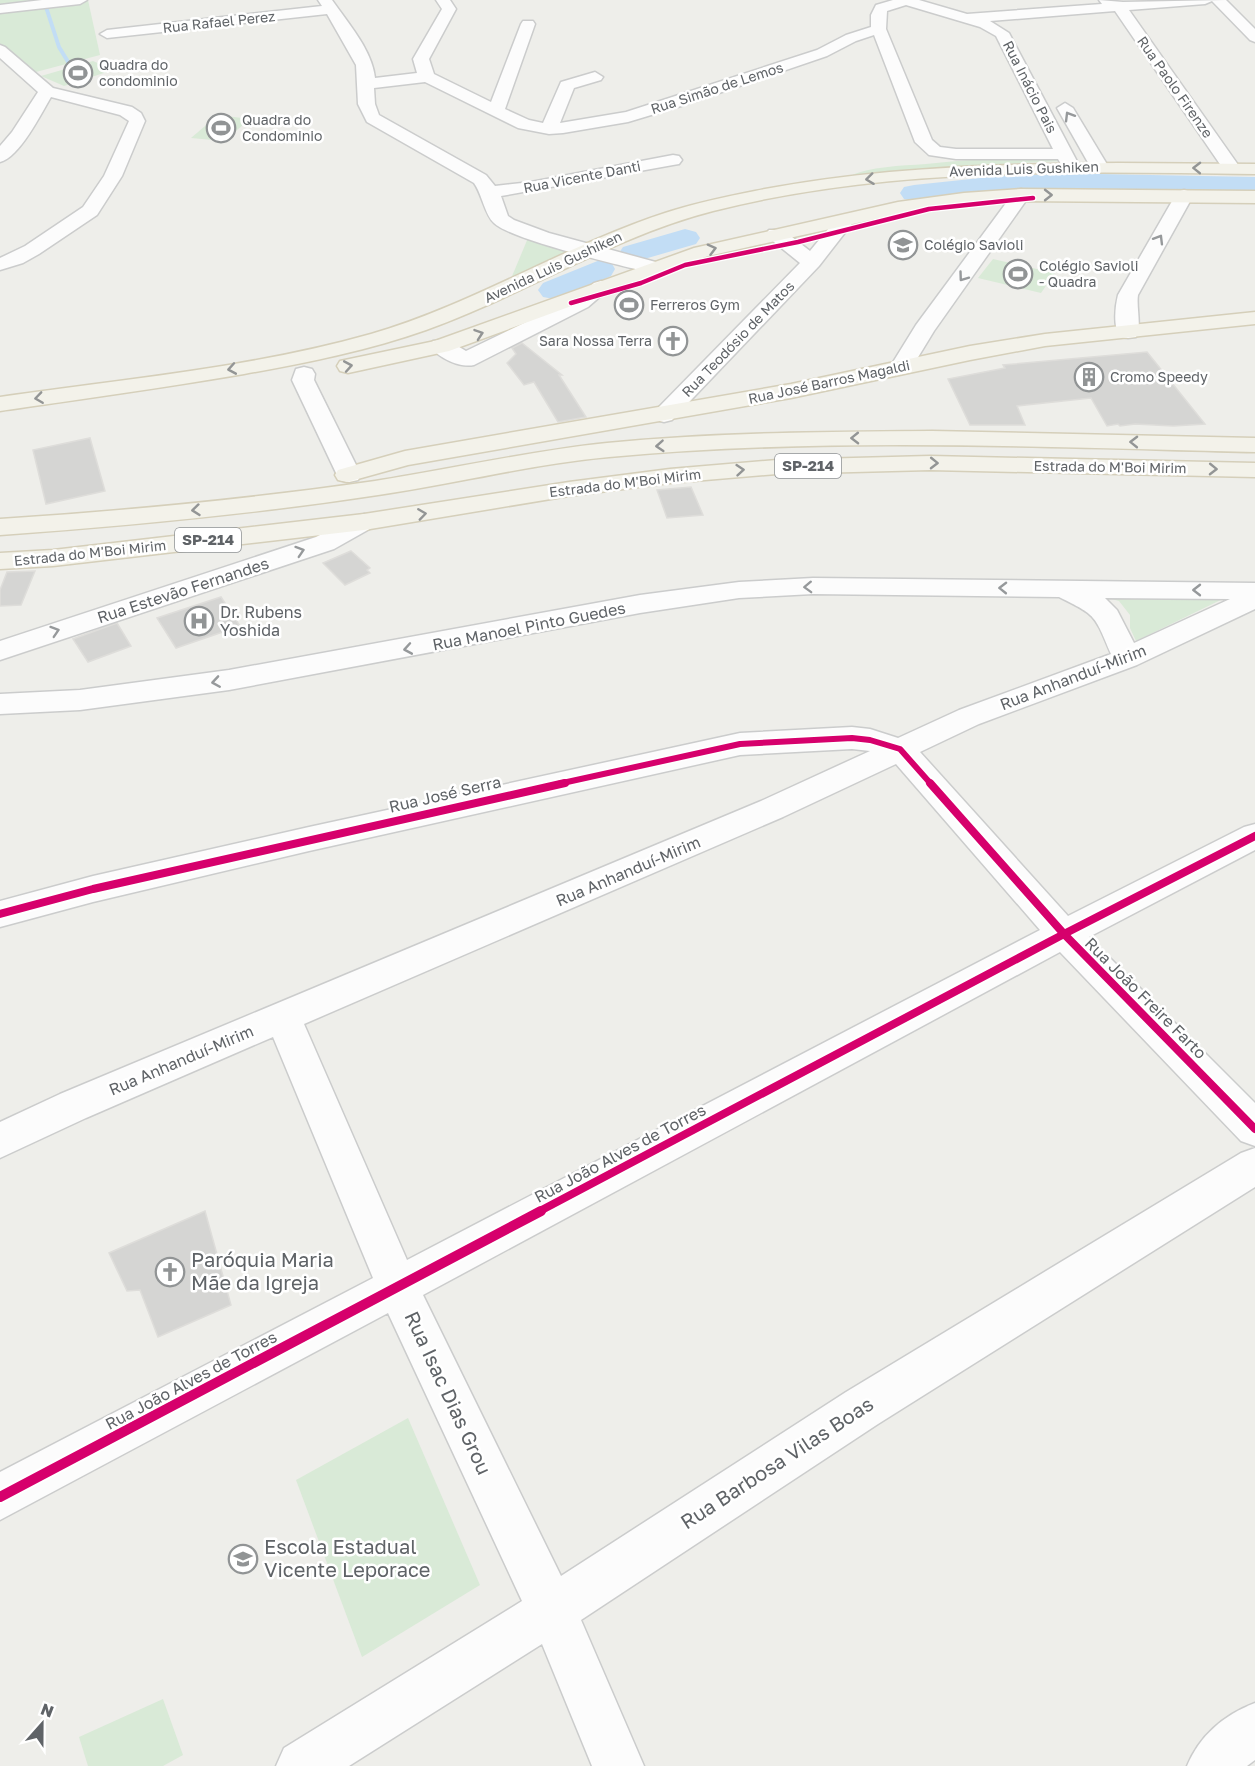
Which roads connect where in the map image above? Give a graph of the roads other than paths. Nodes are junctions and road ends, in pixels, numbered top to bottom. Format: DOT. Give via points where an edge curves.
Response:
graph roads {
  1 [pos="80,0"];
  2 [pos="443,0"];
  3 [pos="908,0"];
  4 [pos="940,0"];
  5 [pos="1205,0"];
  6 [pos="1218,0"];
  7 [pos="1112,3"];
  8 [pos="328,4"];
  9 [pos="0,9"];
  10 [pos="1002,14"];
  11 [pos="967,18"];
  12 [pos="528,24"];
  13 [pos="1022,27"];
  14 [pos="879,28"];
  15 [pos="106,34"];
  16 [pos="1255,37"];
  17 [pos="0,50"];
  18 [pos="427,76"];
  19 [pos="595,76"];
  20 [pos="368,84"];
  21 [pos="47,91"];
  22 [pos="1057,96"];
  23 [pos="496,112"];
  24 [pos="549,129"];
  25 [pos="0,157"];
  26 [pos="673,160"];
  27 [pos="1068,160"];
  28 [pos="1099,166"];
  29 [pos="1232,169"];
  30 [pos="1255,169"];
  31 [pos="839,183"];
  32 [pos="490,192"];
  33 [pos="1021,195"];
  34 [pos="1184,196"];
  35 [pos="1255,197"];
  36 [pos="710,206"];
  37 [pos="775,221"];
  38 [pos="844,221"];
  39 [pos="524,231"];
  40 [pos="631,231"];
  41 [pos="586,249"];
  42 [pos="8,261"];
  43 [pos="812,262"];
  44 [pos="656,268"];
  45 [pos="601,287"];
  46 [pos="1255,318"];
  47 [pos="1128,332"];
  48 [pos="441,346"];
  49 [pos="901,367"];
  50 [pos="304,374"];
  51 [pos="0,404"];
  52 [pos="664,415"];
  53 [pos="0,420"];
  54 [pos="1255,445"];
  55 [pos="405,458"];
  56 [pos="1255,470"];
  57 [pos="350,475"];
  58 [pos="384,487"];
  59 [pos="254,504"];
  60 [pos="364,522"];
  61 [pos="0,527"];
  62 [pos="0,561"];
  63 [pos="1061,590"];
  64 [pos="1255,591"];
  65 [pos="1255,598"];
  66 [pos="0,651"];
  67 [pos="1126,658"];
  68 [pos="0,704"];
  69 [pos="900,749"];
  70 [pos="1255,836"];
  71 [pos="0,914"];
  72 [pos="1064,934"];
  73 [pos="283,1017"];
  74 [pos="1255,1129"];
  75 [pos="0,1141"];
  76 [pos="1255,1166"];
  77 [pos="397,1286"];
  78 [pos="0,1497"];
  79 [pos="552,1611"];
  80 [pos="1255,1728"];
  81 [pos="302,1766"];
  82 [pos="618,1766"];
  83 [pos="1213,1766"];
  1 -- 9 [label="street"];
  2 -- 18 [label="street" via="449,9 421,59"];
  3 -- 11 [label="street, Rua Inácio Pais"];
  3 -- 14 [label="street" via="881,8"];
  4 -- 10 [label="street, Rua Inácio Pais"];
  5 -- 7 [label="street"];
  6 -- 16 [label="street"];
  7 -- 10 [label="street"];
  7 -- 29 [label="street, Rua Paolo Firenze"];
  8 -- 15 [label="street, Rua Rafael Perez" via="209,17"];
  8 -- 20 [label="street" via="364,65"];
  10 -- 11 [label="street"];
  10 -- 13 [label="street, Rua Inácio Pais"];
  11 -- 27 [label="street, Rua Inácio Pais" via="995,28 1007,39"];
  12 -- 23 [label="street"];
  14 -- 24 [label="street, Rua Simão de Lemos" via="822,53 675,103 596,124"];
  14 -- 27 [label="street" via="922,139 935,151"];
  17 -- 21 [label="street"];
  18 -- 20 [label="street"];
  18 -- 23 [label="street, Rua Simão de Lemos"];
  19 -- 24 [label="street" via="567,85"];
  20 -- 32 [label="street" via="364,100 374,118 466,170"];
  21 -- 25 [label="street"];
  21 -- 42 [label="street" via="126,111 136,121 113,176 90,210"];
  28 -- 22 [label="street, Rua Inácio Pais, one-way"];
  23 -- 24 [label="street, Rua Simão de Lemos"];
  26 -- 32 [label="street, Rua Vicente Danti"];
  27 -- 28 [label="main road, Avenida Luis Gushiken"];
  27 -- 31 [label="main road, Avenida Luis Gushiken, one-way"];
  29 -- 28 [label="main road, Avenida Luis Gushiken, one-way"];
  29 -- 30 [label="main road, Avenida Luis Gushiken"];
  31 -- 36 [label="main road, Avenida Luis Gushiken"];
  31 -- 37 [label="main road" via="780,201 772,206"];
  32 -- 39 [label="street" via="500,219"];
  33 -- 34 [label="main road, Avenida Luis Gushiken, one-way"];
  33 -- 38 [label="main road, Avenida Luis Gushiken" via="934,202"];
  33 -- 49 [label="street, one-way"];
  34 -- 35 [label="main road, Avenida Luis Gushiken"];
  47 -- 34 [label="street, one-way" via="1128,295"];
  36 -- 37 [label="main road"];
  36 -- 40 [label="main road, Avenida Luis Gushiken"];
  37 -- 38 [label="main road, Avenida Luis Gushiken"];
  37 -- 43 [label="street"];
  44 -- 37 [label="main road, Avenida Luis Gushiken, one-way"];
  38 -- 43 [label="street, Rua Teodósio de Matos"];
  39 -- 40 [label="street" via="566,235"];
  39 -- 41 [label="street"];
  40 -- 41 [label="main road, Avenida Luis Gushiken"];
  41 -- 44 [label="street"];
  41 -- 51 [label="main road, Avenida Luis Gushiken, one-way" via="472,304 386,336 337,349 236,369"];
  43 -- 52 [label="street, Rua Teodósio de Matos"];
  44 -- 45 [label="main road, Avenida Luis Gushiken"];
  45 -- 48 [label="street" via="581,303 466,360"];
  46 -- 47 [label="main road, Rua José Barros Magaldi"];
  47 -- 49 [label="main road, Rua José Barros Magaldi" via="1034,342"];
  50 -- 48 [label="main road, one-way"];
  49 -- 52 [label="main road, Rua José Barros Magaldi"];
  50 -- 53 [label="main road"];
  50 -- 57 [label="street" via="303,380"];
  52 -- 55 [label="main road, Rua José Barros Magaldi"];
  54 -- 58 [label="main road, Estrada do M'Boi Mirim / SP-214, one-way" via="772,439 605,450"];
  55 -- 57 [label="main road, Rua José Barros Magaldi"];
  55 -- 58 [label="main road"];
  60 -- 56 [label="main road, Estrada do M'Boi Mirim / SP-214, one-way" via="591,486 777,467 930,463"];
  57 -- 59 [label="main road, Rua José Barros Magaldi"];
  58 -- 59 [label="main road, Estrada do M'Boi Mirim / SP-214"];
  58 -- 60 [label="main road"];
  59 -- 61 [label="main road, Estrada do M'Boi Mirim / SP-214, one-way"];
  60 -- 62 [label="main road, Estrada do M'Boi Mirim / SP-214"];
  66 -- 60 [label="street, Rua Estevão Fernandes, one-way" via="325,543"];
  64 -- 63 [label="street, Rua Manoel Pinto Guedes, one-way"];
  63 -- 67 [label="street, Rua Manoel Pinto Guedes" via="1095,602 1104,610"];
  63 -- 68 [label="street, Rua Manoel Pinto Guedes, one-way" via="813,586 739,590 640,604 228,680 80,700"];
  65 -- 67 [label="street, Rua Anhanduí-Mirim"];
  67 -- 69 [label="street, Rua Anhanduí-Mirim" via="969,717"];
  69 -- 71 [label="street, Rua José Serra" via="852,738 740,744 331,834"];
  69 -- 72 [label="street, Rua João Freire Farto"];
  69 -- 73 [label="street, Rua Anhanduí-Mirim" via="772,809"];
  70 -- 72 [label="street, Rua João Alves de Torres"];
  72 -- 74 [label="street, Rua João Freire Farto"];
  72 -- 77 [label="street, Rua João Alves de Torres"];
  73 -- 75 [label="street, Rua Anhanduí-Mirim"];
  73 -- 77 [label="street, Rua Isac Dias Grou"];
  76 -- 79 [label="street, Rua Barbosa Vilas Boas" via="862,1408"];
  77 -- 78 [label="street, Rua João Alves de Torres"];
  77 -- 79 [label="street, Rua Isac Dias Grou"];
  79 -- 81 [label="street, Rua Barbosa Vilas Boas"];
  79 -- 82 [label="street, Rua Isac Dias Grou"];
  80 -- 83 [label="street"];
}
